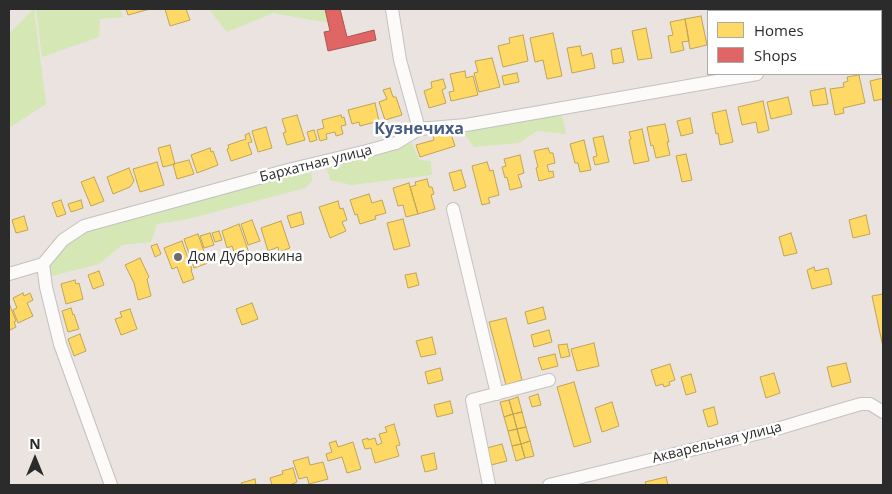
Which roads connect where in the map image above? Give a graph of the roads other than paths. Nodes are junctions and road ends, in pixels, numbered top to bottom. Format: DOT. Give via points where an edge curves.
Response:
graph roads {
  1 [pos="392,9"];
  2 [pos="751,75"];
  3 [pos="419,129"];
  4 [pos="453,209"];
  5 [pos="43,264"];
  6 [pos="9,274"];
  7 [pos="549,380"];
  8 [pos="497,394"];
  9 [pos="883,412"];
  10 [pos="111,485"];
  11 [pos="489,485"];
  12 [pos="549,485"];
  1 -- 3 [label="street" via="400,60"];
  2 -- 3 [label="street, Бархатная улица" via="466,125"];
  3 -- 5 [label="street, Бархатная улица" via="396,143 84,226 63,240"];
  4 -- 8 [label="street"];
  5 -- 6 [label="street"];
  5 -- 10 [label="street" via="60,344"];
  7 -- 8 [label="street"];
  8 -- 11 [label="street" via="472,400"];
  9 -- 12 [label="street, Акварельная улица" via="870,404 861,404 780,428"];
}
